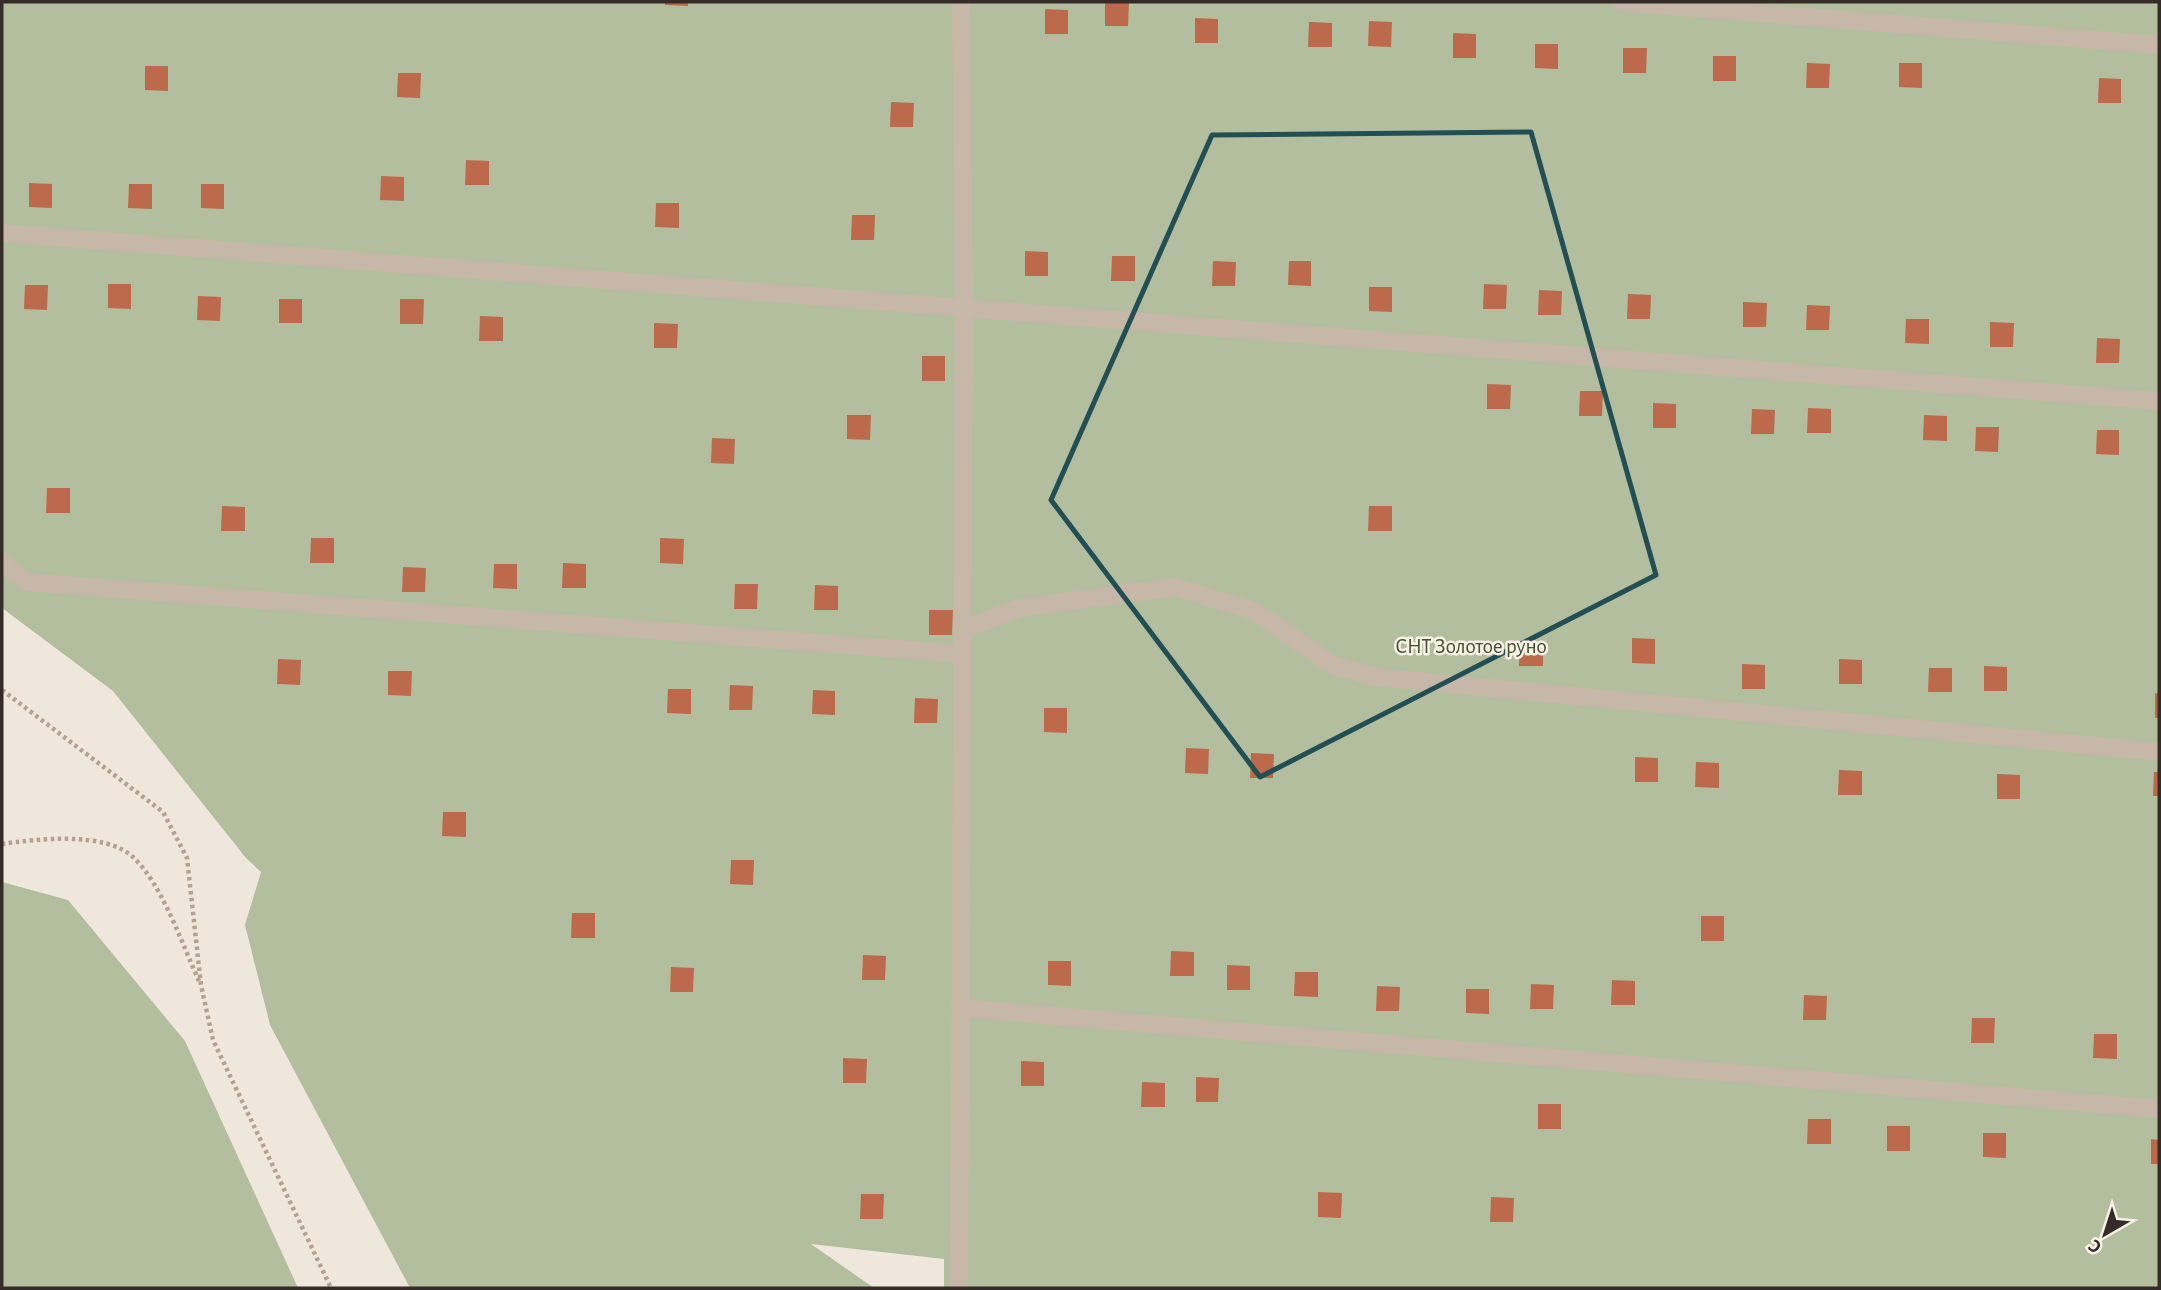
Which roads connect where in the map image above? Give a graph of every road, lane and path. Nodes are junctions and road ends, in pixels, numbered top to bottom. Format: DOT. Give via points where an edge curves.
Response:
graph roads {
  1 [pos="961,2"];
  2 [pos="1620,2"];
  3 [pos="2159,44"];
  4 [pos="2,233"];
  5 [pos="964,306"];
  6 [pos="2159,401"];
  7 [pos="2,564"];
  8 [pos="963,629"];
  9 [pos="963,654"];
  10 [pos="2,690"];
  11 [pos="2159,752"];
  12 [pos="2,844"];
  13 [pos="201,985"];
  14 [pos="961,1008"];
  15 [pos="2159,1109"];
  16 [pos="331,1288"];
  17 [pos="959,1288"];
  1 -- 5 [label="street"];
  2 -- 3 [label="street"];
  4 -- 5 [label="street"];
  5 -- 6 [label="street"];
  5 -- 8 [label="street"];
  7 -- 9 [label="street" via="26,582"];
  8 -- 9 [label="street"];
  8 -- 11 [label="street" via="1020,608 1174,587 1254,611 1334,666 1375,677"];
  9 -- 14 [label="street"];
  10 -- 13 [label="path" via="163,812 187,858"];
  12 -- 13 [label="path" via="43,838 96,840 132,855 152,883"];
  13 -- 16 [label="path" via="213,1040"];
  14 -- 15 [label="street"];
  14 -- 17 [label="street"];
}
